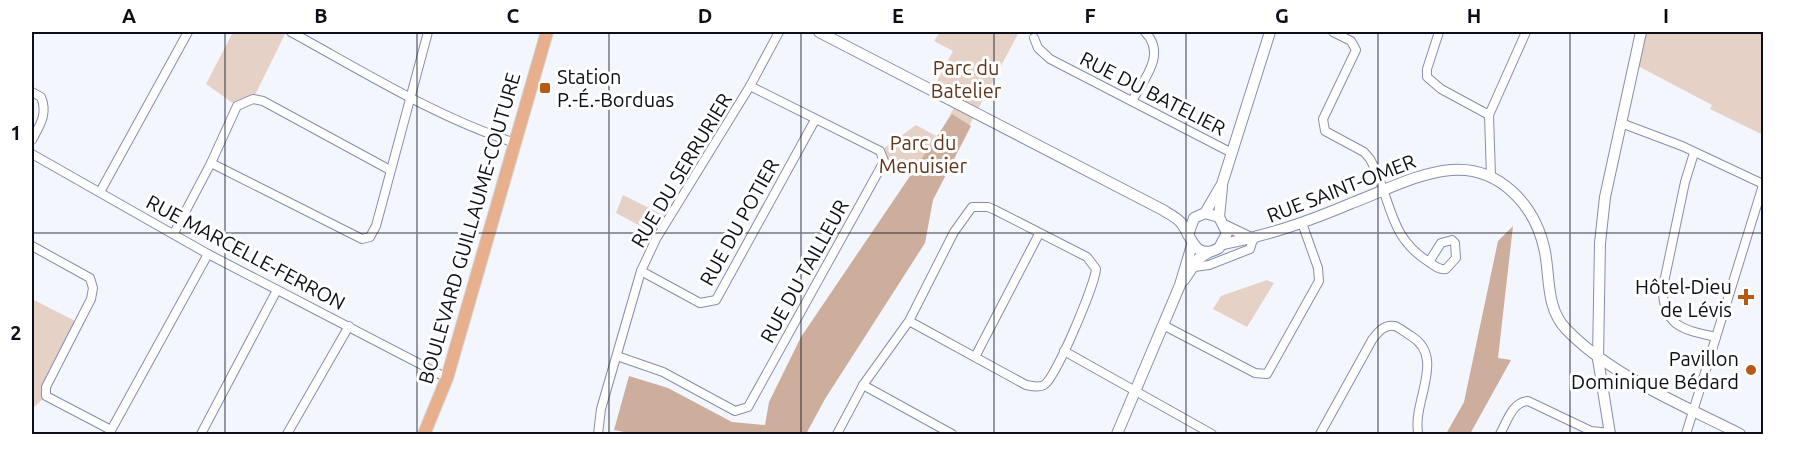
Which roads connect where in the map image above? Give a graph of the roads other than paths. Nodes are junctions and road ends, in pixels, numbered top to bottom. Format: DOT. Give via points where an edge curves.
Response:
graph roads {
  1 [pos="188,32"];
  2 [pos="291,32"];
  3 [pos="428,32"];
  4 [pos="548,32"];
  5 [pos="779,32"];
  6 [pos="819,32"];
  7 [pos="1145,32"];
  8 [pos="1270,32"];
  9 [pos="1333,32"];
  10 [pos="1439,32"];
  11 [pos="1526,32"];
  12 [pos="1641,32"];
  13 [pos="1034,38"];
  14 [pos="750,86"];
  15 [pos="32,92"];
  16 [pos="409,97"];
  17 [pos="1132,101"];
  18 [pos="1489,115"];
  19 [pos="815,120"];
  20 [pos="1621,123"];
  21 [pos="32,140"];
  22 [pos="515,143"];
  23 [pos="1232,153"];
  24 [pos="1694,153"];
  25 [pos="32,154"];
  26 [pos="211,163"];
  27 [pos="390,170"];
  28 [pos="1491,176"];
  29 [pos="1222,183"];
  30 [pos="1763,183"];
  31 [pos="1382,191"];
  32 [pos="100,192"];
  33 [pos="1163,210"];
  34 [pos="1205,213"];
  35 [pos="1194,218"];
  36 [pos="1223,222"];
  37 [pos="1302,223"];
  38 [pos="174,233"];
  39 [pos="1039,234"];
  40 [pos="1253,239"];
  41 [pos="1190,240"];
  42 [pos="1223,244"];
  43 [pos="32,246"];
  44 [pos="1209,252"];
  45 [pos="208,254"];
  46 [pos="1429,262"];
  47 [pos="1194,267"];
  48 [pos="641,271"];
  49 [pos="1180,285"];
  50 [pos="277,290"];
  51 [pos="909,321"];
  52 [pos="1597,324"];
  53 [pos="1163,325"];
  54 [pos="349,326"];
  55 [pos="1565,328"];
  56 [pos="1716,337"];
  57 [pos="1064,351"];
  58 [pos="617,356"];
  59 [pos="975,357"];
  60 [pos="1598,359"];
  61 [pos="447,378"];
  62 [pos="862,385"];
  63 [pos="1137,392"];
  64 [pos="1694,410"];
  65 [pos="110,432"];
  66 [pos="1417,434"];
  67 [pos="1610,434"];
  68 [pos="201,435"];
  69 [pos="287,435"];
  70 [pos="424,435"];
  71 [pos="598,435"];
  72 [pos="837,435"];
  73 [pos="952,435"];
  74 [pos="1118,435"];
  75 [pos="1212,435"];
  76 [pos="1320,435"];
  77 [pos="1500,435"];
  78 [pos="1686,435"];
  79 [pos="1740,435"];
  1 -- 32 [label="street"];
  2 -- 16 [label="street"];
  3 -- 16 [label="street"];
  4 -- 22 [label="main road, BOULEVARD GUILLAUME-COUTURE"];
  5 -- 14 [label="street, RUE DU SERRURIER"];
  6 -- 33 [label="street"];
  7 -- 17 [label="street" via="1153,42 1155,55"];
  8 -- 23 [label="street"];
  9 -- 31 [label="street" via="1351,41 1356,50 1323,126 1371,159"];
  10 -- 18 [label="street" via="1426,69 1427,77"];
  11 -- 18 [label="street"];
  12 -- 20 [label="street"];
  13 -- 17 [label="street, RUE DU BATELIER" via="1050,59"];
  14 -- 19 [label="street, RUE DU TAILLEUR"];
  14 -- 48 [label="street, RUE DU SERRURIER" via="656,239"];
  15 -- 21 [label="street" via="41,97 45,107"];
  16 -- 22 [label="street"];
  16 -- 27 [label="street"];
  17 -- 23 [label="street, RUE DU BATELIER"];
  18 -- 28 [label="street"];
  19 -- 48 [label="street, RUE DU POTIER" via="716,300 700,303"];
  19 -- 58 [label="street, RUE DU TAILLEUR" via="880,151 884,161 748,407 735,411 663,372"];
  20 -- 24 [label="street"];
  20 -- 52 [label="street" via="1605,197"];
  22 -- 61 [label="main road, BOULEVARD GUILLAUME-COUTURE"];
  23 -- 29 [label="street"];
  24 -- 30 [label="street"];
  24 -- 56 [label="street" via="1662,301 1675,324"];
  25 -- 32 [label="street, RUE MARCELLE-FERRON"];
  26 -- 27 [label="street" via="237,106 253,99"];
  26 -- 27 [label="street" via="362,239 370,237 376,226"];
  26 -- 38 [label="street"];
  28 -- 31 [label="street, RUE SAINT-OMER" via="1452,170 1430,173"];
  28 -- 55 [label="street, RUE SAINT-OMER" via="1511,189 1537,227 1545,253 1552,307"];
  29 -- 34 [label="street"];
  29 -- 36 [label="street"];
  30 -- 56 [label="street"];
  31 -- 37 [label="street, RUE SAINT-OMER"];
  31 -- 46 [label="street" via="1402,240"];
  32 -- 38 [label="street, RUE MARCELLE-FERRON"];
  33 -- 35 [label="street"];
  33 -- 41 [label="street" via="1181,222"];
  34 -- 35 [label="street"];
  34 -- 36 [label="street"];
  35 -- 41 [label="street"];
  36 -- 40 [label="street, RUE SAINT-OMER"];
  36 -- 42 [label="street"];
  37 -- 40 [label="street, RUE SAINT-OMER"];
  37 -- 53 [label="street" via="1319,281 1268,374 1255,374"];
  38 -- 45 [label="street, RUE MARCELLE-FERRON"];
  39 -- 51 [label="street" via="988,207 972,207 954,232"];
  39 -- 57 [label="street" via="1087,257 1096,269 1092,288"];
  39 -- 59 [label="street"];
  40 -- 42 [label="street, RUE SAINT-OMER"];
  40 -- 47 [label="street, RUE SAINT-OMER" via="1250,249"];
  41 -- 44 [label="street"];
  41 -- 49 [label="street"];
  42 -- 44 [label="street"];
  43 -- 65 [label="street" via="90,278 93,288 46,387 46,396"];
  44 -- 47 [label="street"];
  45 -- 50 [label="street, RUE MARCELLE-FERRON"];
  45 -- 65 [label="street"];
  47 -- 49 [label="street"];
  48 -- 58 [label="street, RUE DU SERRURIER"];
  49 -- 53 [label="street"];
  50 -- 54 [label="street, RUE MARCELLE-FERRON"];
  50 -- 68 [label="street"];
  51 -- 59 [label="street"];
  51 -- 62 [label="street"];
  52 -- 55 [label="street" via="1588,339"];
  52 -- 60 [label="street"];
  53 -- 63 [label="street"];
  54 -- 61 [label="street, RUE MARCELLE-FERRON"];
  54 -- 69 [label="street"];
  55 -- 60 [label="street, RUE SAINT-OMER"];
  56 -- 64 [label="street"];
  57 -- 59 [label="street" via="1048,381 1039,386 1026,385"];
  57 -- 63 [label="street"];
  58 -- 71 [label="street, RUE DU SERRURIER" via="601,409"];
  60 -- 64 [label="street, RUE SAINT-OMER"];
  60 -- 67 [label="street"];
  61 -- 70 [label="main road, BOULEVARD GUILLAUME-COUTURE"];
  62 -- 72 [label="street"];
  62 -- 73 [label="street"];
  63 -- 74 [label="street"];
  63 -- 75 [label="street"];
  64 -- 78 [label="street"];
  64 -- 79 [label="street, RUE SAINT-OMER"];
  66 -- 76 [label="street" via="1427,352 1419,340 1389,326 1372,340"];
  67 -- 77 [label="street" via="1591,431 1528,401 1515,406"];
}
